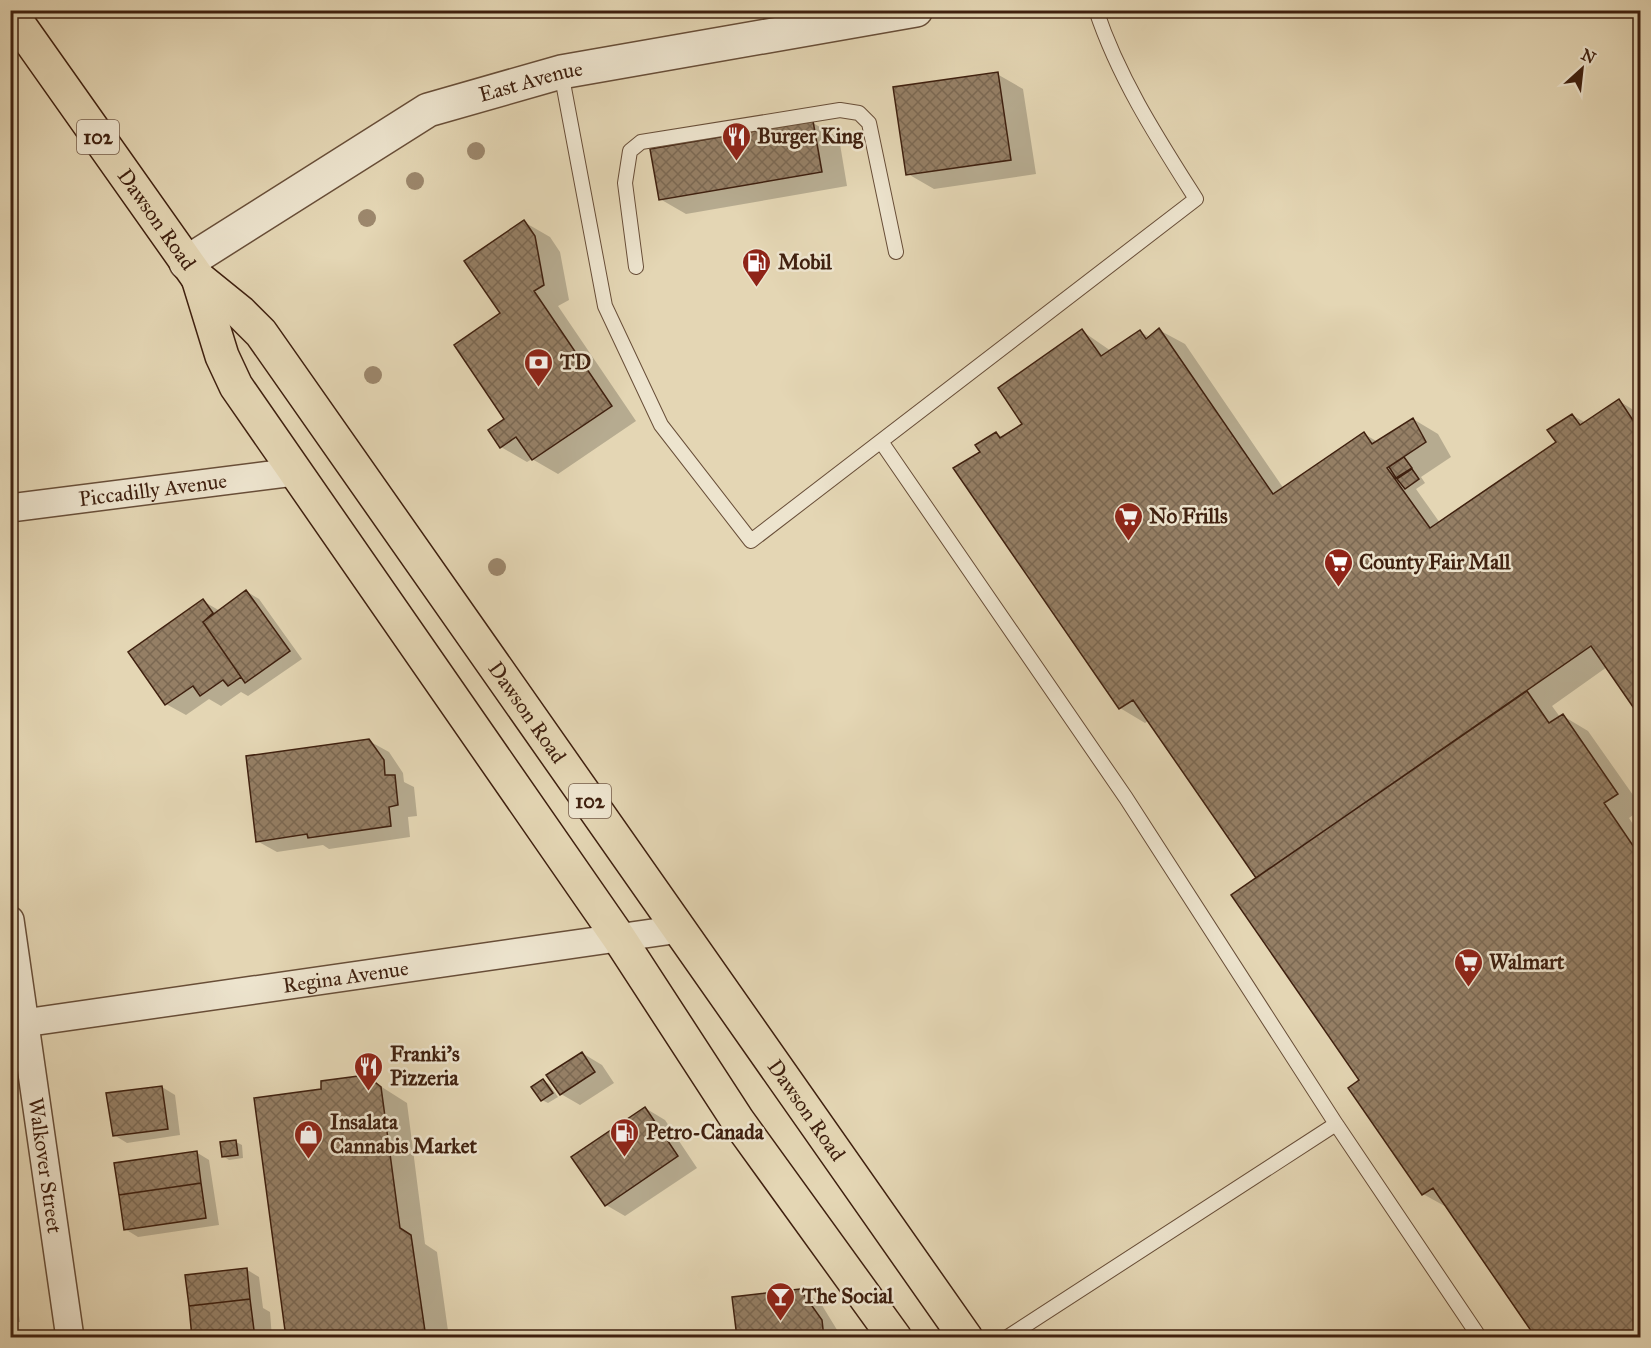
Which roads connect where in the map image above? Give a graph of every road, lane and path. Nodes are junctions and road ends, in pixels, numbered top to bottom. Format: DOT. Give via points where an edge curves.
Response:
graph roads {
  1 [pos="916,10"];
  2 [pos="1096,10"];
  3 [pos="10,12"];
  4 [pos="561,72"];
  5 [pos="897,252"];
  6 [pos="636,267"];
  7 [pos="192,271"];
  8 [pos="882,442"];
  9 [pos="294,472"];
  10 [pos="10,508"];
  11 [pos="10,920"];
  12 [pos="680,929"];
  13 [pos="619,938"];
  14 [pos="19,1023"];
  15 [pos="1336,1124"];
  16 [pos="70,1338"];
  17 [pos="895,1338"];
  18 [pos="966,1338"];
  19 [pos="1006,1338"];
  20 [pos="1480,1338"];
  1 -- 4 [label="street, East Avenue"];
  2 -- 8 [label="lane" via="1110,51 1196,199"];
  3 -- 7 [label="main road, Dawson Road / 102"];
  4 -- 7 [label="street, East Avenue" via="428,110"];
  4 -- 8 [label="lane" via="604,306 661,425 751,541"];
  5 -- 6 [label="lane" via="868,123 859,113 840,110 641,142 630,150 625,183"];
  7 -- 9 [label="main road, Dawson Road / 102" via="236,386"];
  7 -- 12 [label="main road, Dawson Road / 102" via="261,333"];
  8 -- 15 [label="lane" via="1126,798"];
  9 -- 10 [label="street, Piccadilly Avenue"];
  9 -- 13 [label="main road, Dawson Road / 102"];
  11 -- 14 [label="street, Walkover Street"];
  12 -- 13 [label="street, Regina Avenue"];
  12 -- 18 [label="main road, Dawson Road / 102"];
  13 -- 14 [label="street, Regina Avenue"];
  13 -- 17 [label="main road, Dawson Road / 102" via="738,1120"];
  14 -- 16 [label="street, Walkover Street"];
  15 -- 19 [label="lane"];
  15 -- 20 [label="lane"];
}
